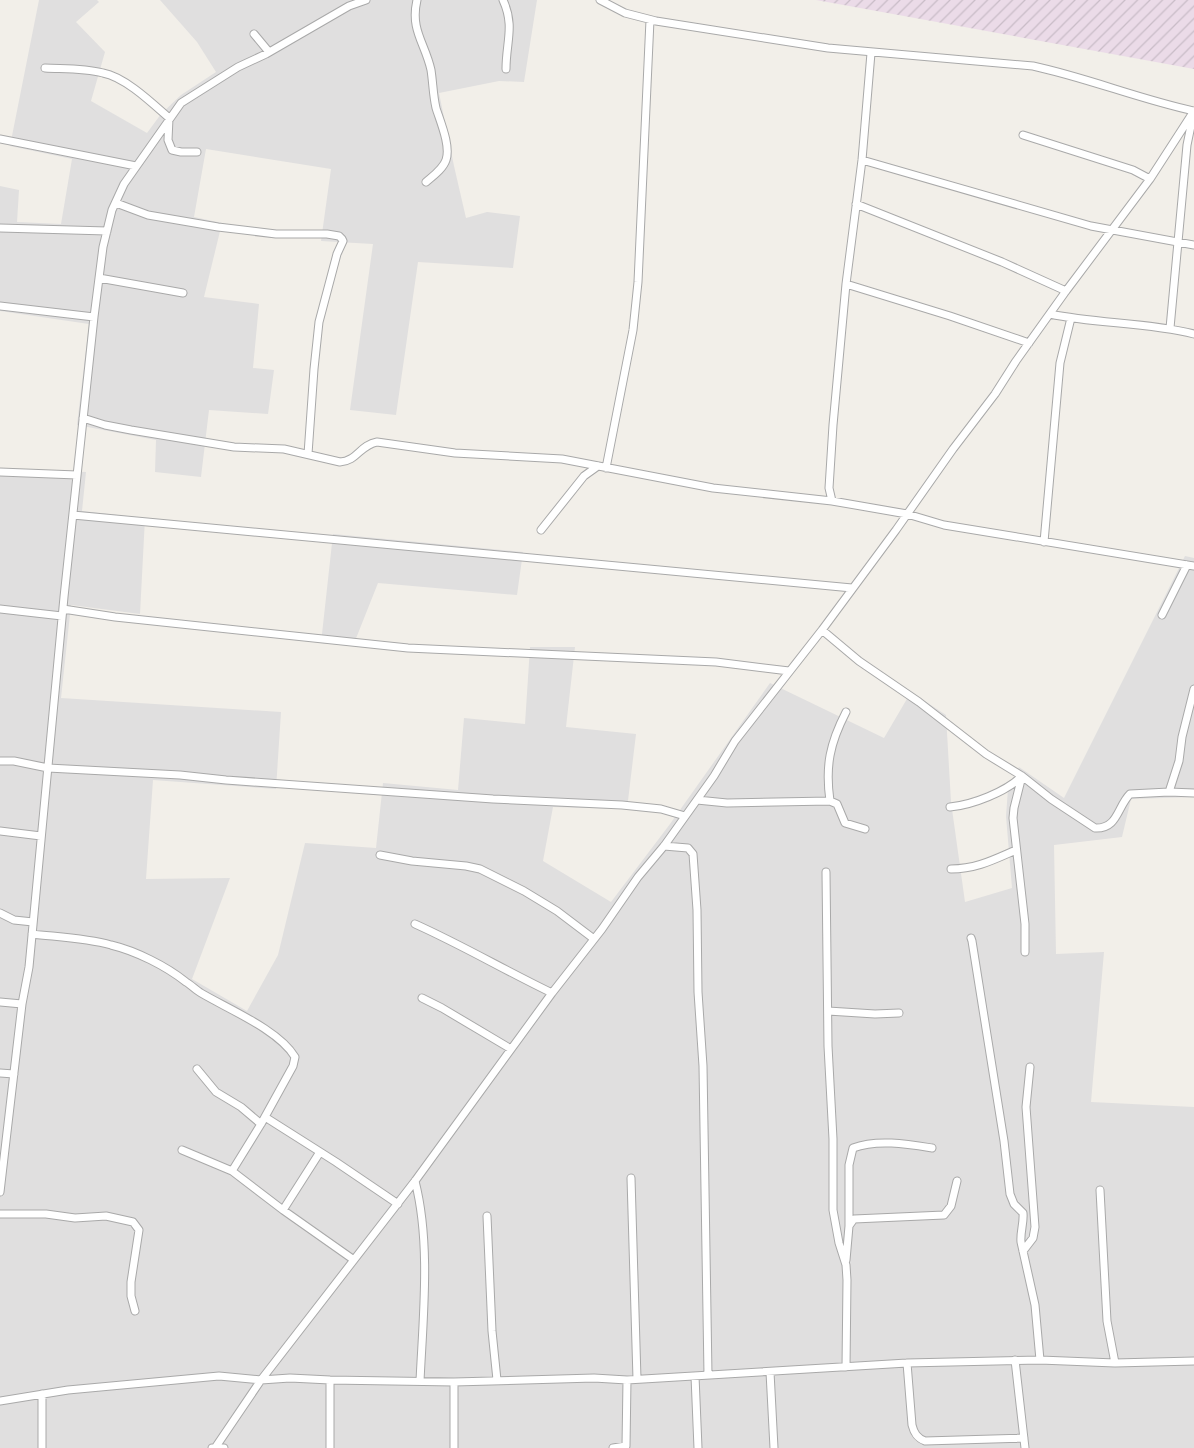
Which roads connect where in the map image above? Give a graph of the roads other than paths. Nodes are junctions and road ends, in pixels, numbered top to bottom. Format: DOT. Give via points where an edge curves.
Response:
graph roads {
  1 [pos="366,0"];
  2 [pos="417,0"];
  3 [pos="503,0"];
  4 [pos="600,0"];
  5 [pos="650,20"];
  6 [pos="254,34"];
  7 [pos="269,52"];
  8 [pos="871,53"];
  9 [pos="45,68"];
  10 [pos="506,69"];
  11 [pos="1194,111"];
  12 [pos="169,118"];
  13 [pos="1023,135"];
  14 [pos="0,139"];
  15 [pos="197,152"];
  16 [pos="862,160"];
  17 [pos="136,166"];
  18 [pos="1150,179"];
  19 [pos="426,182"];
  20 [pos="116,203"];
  21 [pos="856,204"];
  22 [pos="0,228"];
  23 [pos="1112,229"];
  24 [pos="107,231"];
  25 [pos="1179,242"];
  26 [pos="1194,245"];
  27 [pos="99,278"];
  28 [pos="846,284"];
  29 [pos="1066,291"];
  30 [pos="183,293"];
  31 [pos="0,306"];
  32 [pos="1050,314"];
  33 [pos="94,317"];
  34 [pos="1071,318"];
  35 [pos="1170,328"];
  36 [pos="1194,334"];
  37 [pos="1029,343"];
  38 [pos="84,418"];
  39 [pos="308,454"];
  40 [pos="598,466"];
  41 [pos="606,468"];
  42 [pos="0,472"];
  43 [pos="77,475"];
  44 [pos="832,501"];
  45 [pos="907,514"];
  46 [pos="73,515"];
  47 [pos="542,530"];
  48 [pos="1044,542"];
  49 [pos="1191,565"];
  50 [pos="852,588"];
  51 [pos="0,609"];
  52 [pos="63,612"];
  53 [pos="1162,615"];
  54 [pos="822,630"];
  55 [pos="789,671"];
  56 [pos="1194,689"];
  57 [pos="846,712"];
  58 [pos="0,761"];
  59 [pos="48,768"];
  60 [pos="1022,776"];
  61 [pos="1168,792"];
  62 [pos="1194,793"];
  63 [pos="697,800"];
  64 [pos="830,801"];
  65 [pos="950,807"];
  66 [pos="685,816"];
  67 [pos="865,829"];
  68 [pos="0,831"];
  69 [pos="41,836"];
  70 [pos="664,846"];
  71 [pos="1016,850"];
  72 [pos="380,855"];
  73 [pos="950,868"];
  74 [pos="826,872"];
  75 [pos="0,913"];
  76 [pos="33,922"];
  77 [pos="415,924"];
  78 [pos="32,934"];
  79 [pos="971,938"];
  80 [pos="594,939"];
  81 [pos="1025,952"];
  82 [pos="552,993"];
  83 [pos="422,998"];
  84 [pos="0,1002"];
  85 [pos="22,1004"];
  86 [pos="828,1011"];
  87 [pos="899,1013"];
  88 [pos="511,1048"];
  89 [pos="1030,1066"];
  90 [pos="197,1069"];
  91 [pos="0,1073"];
  92 [pos="14,1074"];
  93 [pos="263,1121"];
  94 [pos="932,1148"];
  95 [pos="182,1150"];
  96 [pos="320,1152"];
  97 [pos="232,1171"];
  98 [pos="631,1178"];
  99 [pos="415,1181"];
  100 [pos="956,1181"];
  101 [pos="1100,1190"];
  102 [pos="0,1192"];
  103 [pos="398,1204"];
  104 [pos="283,1210"];
  105 [pos="0,1214"];
  106 [pos="487,1216"];
  107 [pos="849,1226"];
  108 [pos="1023,1251"];
  109 [pos="354,1260"];
  110 [pos="846,1265"];
  111 [pos="135,1311"];
  112 [pos="1015,1360"];
  113 [pos="1040,1360"];
  114 [pos="1194,1361"];
  115 [pos="907,1362"];
  116 [pos="1116,1363"];
  117 [pos="846,1367"];
  118 [pos="770,1372"];
  119 [pos="708,1375"];
  120 [pos="695,1376"];
  121 [pos="637,1379"];
  122 [pos="262,1380"];
  123 [pos="330,1380"];
  124 [pos="497,1380"];
  125 [pos="627,1380"];
  126 [pos="420,1381"];
  127 [pos="454,1382"];
  128 [pos="42,1394"];
  129 [pos="0,1401"];
  130 [pos="1024,1438"];
  131 [pos="627,1447"];
  132 [pos="42,1448"];
  133 [pos="214,1448"];
  134 [pos="224,1448"];
  135 [pos="330,1448"];
  136 [pos="454,1448"];
  137 [pos="613,1448"];
  138 [pos="698,1448"];
  139 [pos="774,1448"];
  140 [pos="1025,1448"];
  1 -- 7 [label="street" via="349,6"];
  2 -- 19 [label="street" via="414,20 428,58 433,97 447,152 442,168"];
  3 -- 10 [label="street" via="510,26"];
  4 -- 5 [label="street" via="624,13"];
  5 -- 8 [label="street"];
  5 -- 41 [label="street" via="638,282 633,330"];
  6 -- 7 [label="street"];
  7 -- 12 [label="street" via="238,67 181,103"];
  8 -- 11 [label="street" via="1033,66"];
  8 -- 16 [label="street"];
  9 -- 12 [label="street" via="105,73 130,86"];
  11 -- 18 [label="street"];
  11 -- 25 [label="street" via="1187,145"];
  12 -- 15 [label="street" via="168,140 172,150"];
  12 -- 17 [label="street"];
  13 -- 18 [label="street" via="1134,170"];
  14 -- 17 [label="street"];
  16 -- 21 [label="street"];
  16 -- 23 [label="street" via="1091,226"];
  17 -- 20 [label="street"];
  18 -- 23 [label="street"];
  20 -- 24 [label="street"];
  20 -- 39 [label="street" via="148,215 218,227 276,234 327,234 342,239 319,322"];
  21 -- 28 [label="street"];
  21 -- 29 [label="street"];
  22 -- 24 [label="street"];
  23 -- 25 [label="street"];
  23 -- 29 [label="street"];
  24 -- 27 [label="street"];
  25 -- 26 [label="street"];
  25 -- 35 [label="street"];
  27 -- 30 [label="street"];
  27 -- 33 [label="street"];
  28 -- 37 [label="street"];
  28 -- 44 [label="street" via="829,488"];
  29 -- 32 [label="street"];
  31 -- 33 [label="street"];
  32 -- 34 [label="street"];
  32 -- 37 [label="street"];
  33 -- 38 [label="street"];
  34 -- 35 [label="street"];
  34 -- 48 [label="street" via="1060,363"];
  35 -- 36 [label="street"];
  37 -- 45 [label="street"];
  38 -- 39 [label="street" via="131,430"];
  38 -- 43 [label="street"];
  39 -- 40 [label="street" via="348,462 363,447 377,442 455,453 562,459"];
  40 -- 41 [label="street"];
  40 -- 47 [label="street" via="584,476"];
  41 -- 44 [label="street" via="714,488"];
  42 -- 43 [label="street"];
  43 -- 46 [label="street"];
  44 -- 45 [label="street"];
  45 -- 48 [label="street" via="944,525"];
  45 -- 50 [label="street"];
  46 -- 50 [label="street"];
  46 -- 52 [label="street"];
  48 -- 49 [label="street"];
  49 -- 53 [label="street"];
  50 -- 54 [label="street"];
  51 -- 52 [label="street"];
  52 -- 55 [label="street" via="408,648 716,662"];
  52 -- 59 [label="street"];
  54 -- 55 [label="street"];
  54 -- 60 [label="street" via="859,662 919,702 986,754"];
  55 -- 63 [label="street" via="735,741"];
  56 -- 61 [label="street" via="1179,761"];
  57 -- 64 [label="street" via="829,755 827,783"];
  58 -- 59 [label="street"];
  59 -- 66 [label="street" via="622,805 661,809"];
  59 -- 69 [label="street"];
  60 -- 61 [label="street" via="1096,828 1114,822 1130,794"];
  60 -- 65 [label="street" via="998,792"];
  60 -- 71 [label="street" via="1014,808"];
  61 -- 62 [label="street"];
  63 -- 64 [label="street" via="727,803"];
  63 -- 66 [label="street"];
  64 -- 67 [label="street" via="837,804 844,823"];
  66 -- 70 [label="street"];
  68 -- 69 [label="street"];
  69 -- 76 [label="street"];
  70 -- 80 [label="street"];
  70 -- 119 [label="street" via="688,848 693,854 703,1066"];
  71 -- 73 [label="street" via="980,866"];
  71 -- 81 [label="street" via="1026,930"];
  72 -- 80 [label="street" via="480,870 524,891"];
  74 -- 86 [label="street"];
  75 -- 76 [label="street" via="14,920"];
  76 -- 78 [label="street"];
  77 -- 82 [label="street"];
  78 -- 85 [label="street"];
  78 -- 93 [label="street" via="112,945 143,956 283,1043 292,1051 295,1061"];
  79 -- 108 [label="street" via="1010,1194 1014,1204 1024,1213 1020,1235"];
  80 -- 82 [label="street"];
  82 -- 88 [label="street"];
  83 -- 88 [label="street"];
  84 -- 85 [label="street"];
  85 -- 92 [label="street"];
  86 -- 87 [label="street"];
  86 -- 110 [label="street" via="833,1210"];
  88 -- 99 [label="street"];
  89 -- 108 [label="street" via="1026,1107 1035,1227 1033,1238"];
  90 -- 93 [label="street" via="216,1092"];
  91 -- 92 [label="street"];
  92 -- 102 [label="street"];
  93 -- 96 [label="street"];
  93 -- 97 [label="street"];
  94 -- 107 [label="street" via="862,1144 853,1148 849,1165"];
  95 -- 97 [label="street"];
  96 -- 103 [label="street"];
  96 -- 104 [label="street"];
  97 -- 104 [label="street"];
  98 -- 121 [label="street"];
  99 -- 103 [label="street"];
  99 -- 126 [label="street" via="422,1206 424,1266"];
  100 -- 107 [label="street" via="951,1206 944,1215 868,1217 854,1219"];
  101 -- 116 [label="street" via="1108,1321"];
  103 -- 109 [label="street"];
  104 -- 109 [label="street"];
  105 -- 111 [label="street" via="75,1218 106,1216 133,1222 139,1230 131,1282"];
  106 -- 124 [label="street"];
  107 -- 110 [label="street"];
  108 -- 113 [label="street" via="1035,1305"];
  109 -- 122 [label="street"];
  110 -- 117 [label="street"];
  112 -- 113 [label="street"];
  112 -- 115 [label="street"];
  112 -- 130 [label="street"];
  113 -- 116 [label="street"];
  114 -- 116 [label="street"];
  115 -- 117 [label="street"];
  115 -- 130 [label="street" via="912,1425 918,1438 925,1441"];
  117 -- 118 [label="street"];
  118 -- 119 [label="street"];
  118 -- 139 [label="street"];
  119 -- 120 [label="street"];
  120 -- 121 [label="street"];
  120 -- 138 [label="street"];
  121 -- 125 [label="street"];
  122 -- 123 [label="street"];
  122 -- 128 [label="street" via="219,1376"];
  122 -- 133 [label="street"];
  123 -- 126 [label="street"];
  123 -- 135 [label="street"];
  124 -- 125 [label="street"];
  124 -- 127 [label="street"];
  125 -- 131 [label="street"];
  126 -- 127 [label="street"];
  127 -- 136 [label="street"];
  128 -- 129 [label="street"];
  128 -- 132 [label="street"];
  130 -- 140 [label="street"];
  131 -- 137 [label="street"];
  133 -- 134 [label="street"];
}
